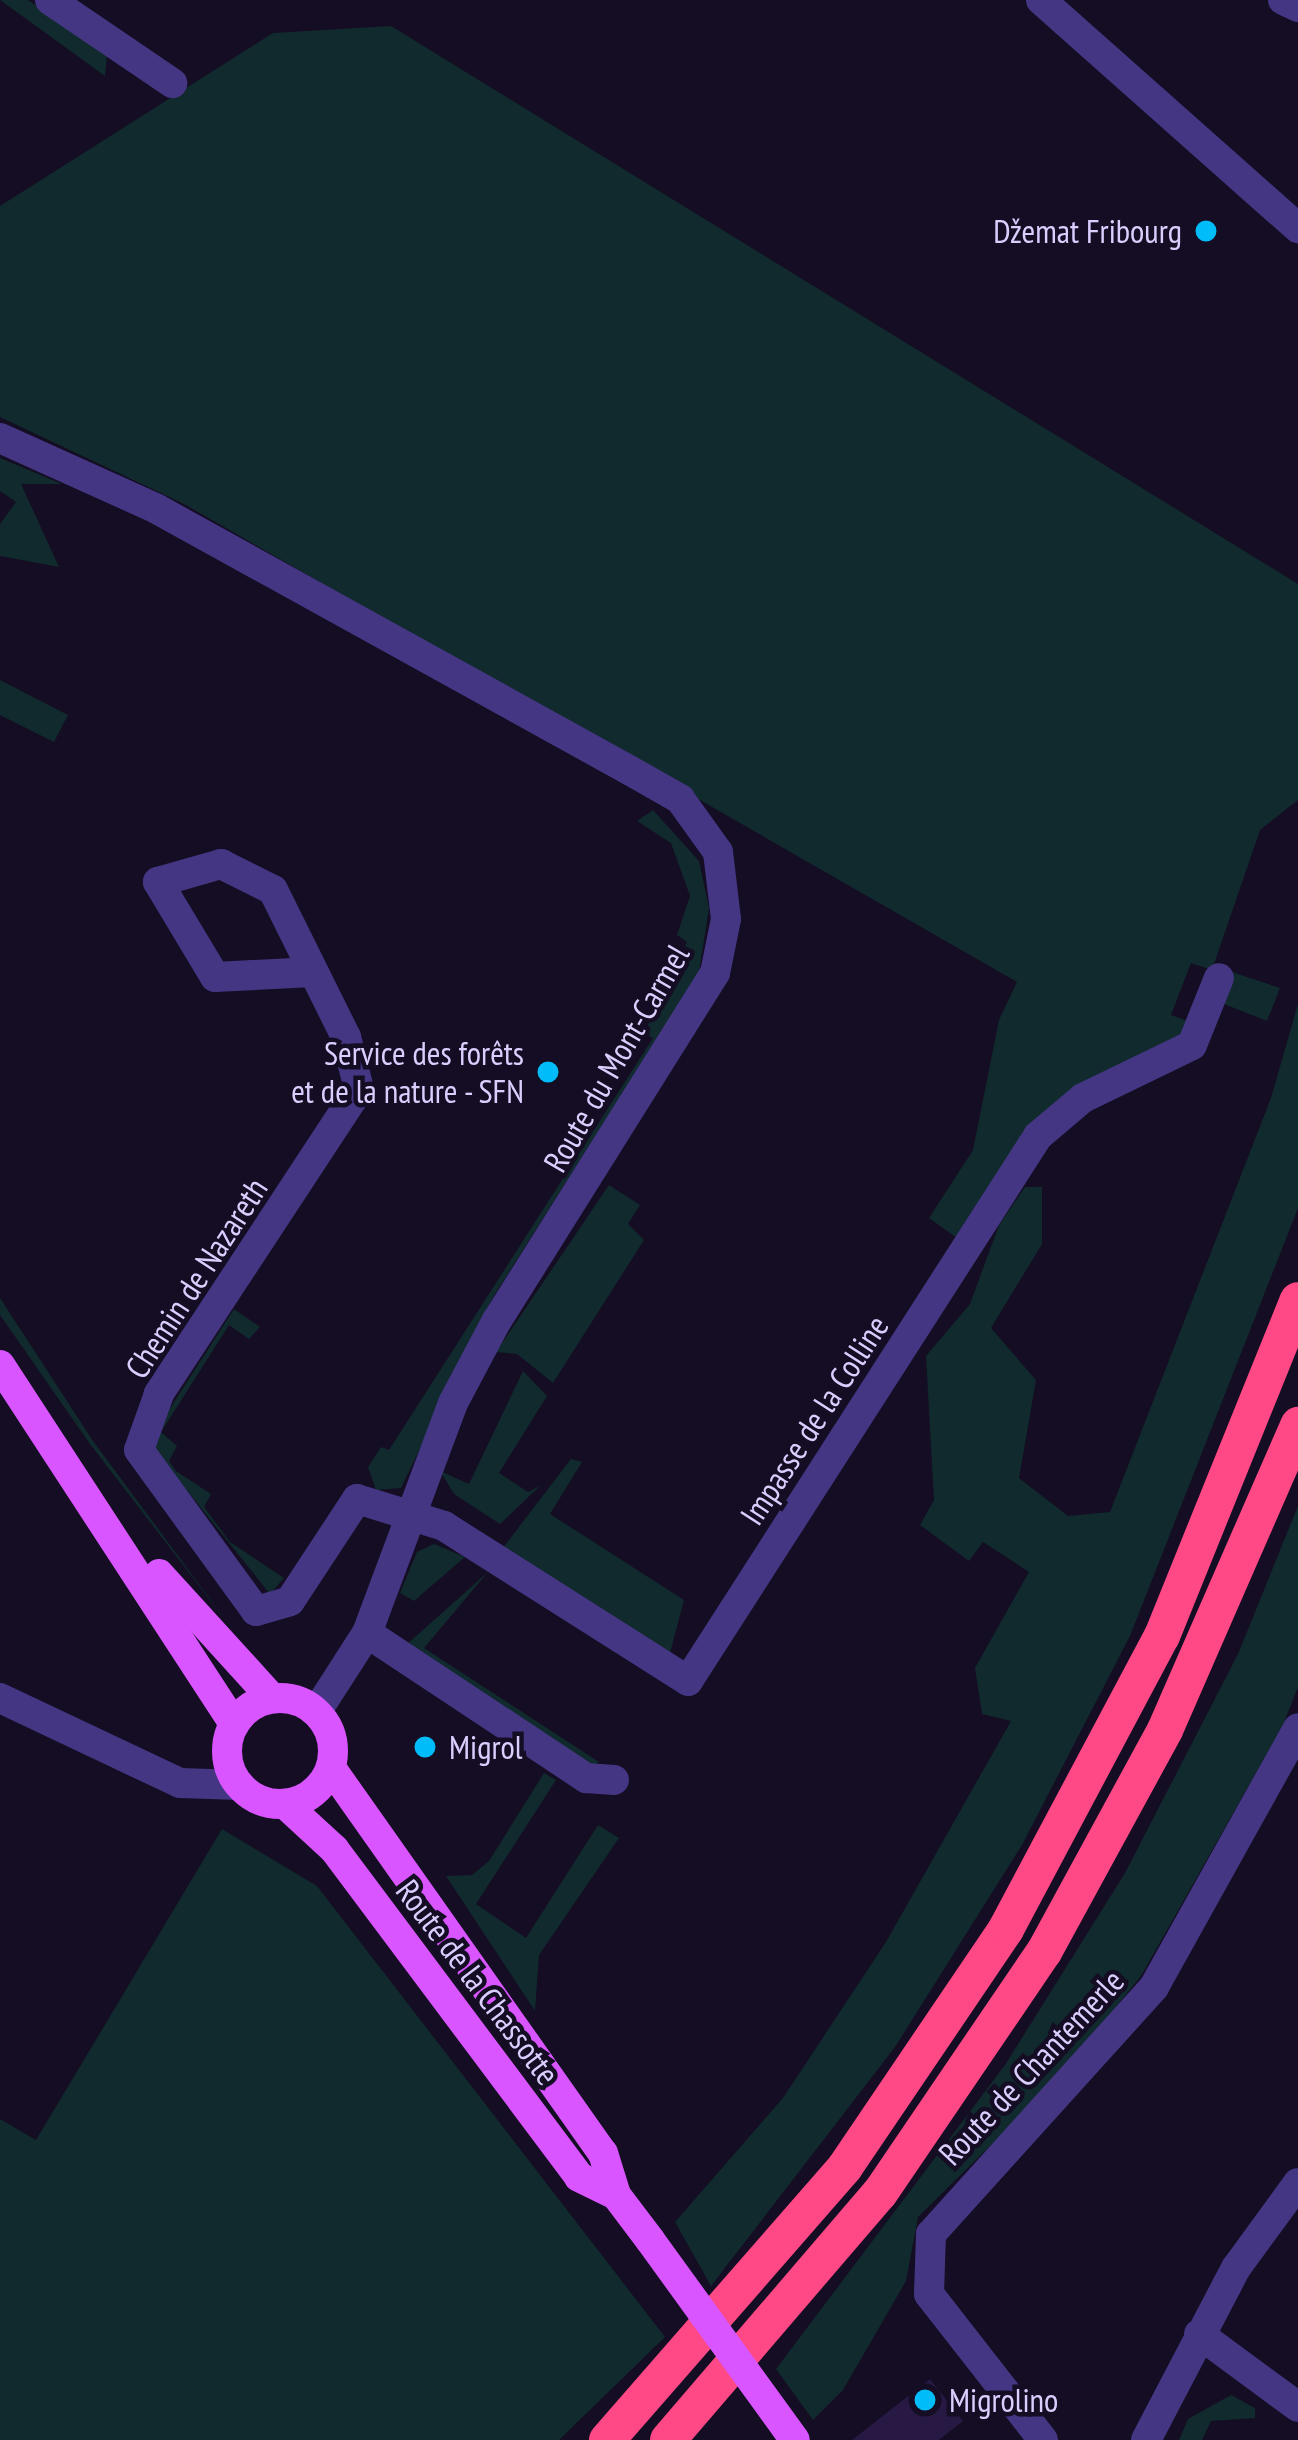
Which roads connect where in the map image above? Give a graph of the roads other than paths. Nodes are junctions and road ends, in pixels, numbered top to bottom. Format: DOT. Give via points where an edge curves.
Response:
graph roads {
  1 [pos="50,0"];
  2 [pos="1041,0"];
  3 [pos="1283,0"];
  4 [pos="1298,7"];
  5 [pos="172,83"];
  6 [pos="1298,228"];
  7 [pos="0,438"];
  8 [pos="313,972"];
  9 [pos="1220,978"];
  10 [pos="1298,1300"];
  11 [pos="0,1365"];
  12 [pos="1298,1425"];
  13 [pos="97,1505"];
  14 [pos="410,1515"];
  15 [pos="367,1633"];
  16 [pos="0,1698"];
  17 [pos="272,1698"];
  18 [pos="316,1712"];
  19 [pos="234,1724"];
  20 [pos="1298,1728"];
  21 [pos="331,1768"];
  22 [pos="614,1780"];
  23 [pos="239,1785"];
  24 [pos="285,1804"];
  25 [pos="1298,2183"];
  26 [pos="616,2195"];
  27 [pos="1199,2335"];
  28 [pos="1298,2407"];
  29 [pos="607,2440"];
  30 [pos="668,2440"];
  31 [pos="796,2440"];
  32 [pos="1043,2440"];
  33 [pos="1146,2440"];
  1 -- 5 [label="street"];
  2 -- 6 [label="street"];
  3 -- 4 [label="street"];
  7 -- 14 [label="street, Route du Mont-Carmel" via="157,509 646,779 680,799 718,852 726,919 715,973 496,1320"];
  8 -- 8 [label="street, Chemin de Nazareth" via="273,890 251,872 202,865 158,882 215,976"];
  8 -- 14 [label="street, Chemin de Nazareth" via="359,1069 359,1089 159,1394 139,1450 256,1611 290,1601 357,1499"];
  9 -- 14 [label="street, Impasse de la Colline" via="1192,1045 1083,1098 1038,1136 688,1682 489,1551"];
  10 -- 29 [label="highway" via="1153,1654 1006,1929 844,2167"];
  11 -- 13 [label="main road"];
  12 -- 30 [label="highway" via="1174,1711 1044,1952 880,2193"];
  13 -- 17 [label="main road"];
  13 -- 19 [label="main road"];
  14 -- 15 [label="street, Route du Mont-Carmel"];
  15 -- 18 [label="street, Route du Mont-Carmel"];
  15 -- 22 [label="street" via="586,1778"];
  16 -- 23 [label="street" via="180,1783"];
  17 -- 18 [label="main road"];
  17 -- 19 [label="main road"];
  18 -- 21 [label="main road" via="332,1738"];
  19 -- 23 [label="main road" via="227,1756"];
  20 -- 32 [label="street, Route de Chantemerle" via="1154,1987 931,2234 928,2294"];
  21 -- 24 [label="main road" via="320,1786"];
  21 -- 26 [label="main road, Route de la Chassotte" via="603,2153"];
  23 -- 24 [label="main road"];
  24 -- 26 [label="main road, Route de la Chassotte" via="334,1849 580,2177"];
  25 -- 27 [label="street"];
  26 -- 31 [label="main road, Route de la Chassotte, bridge"];
  27 -- 28 [label="street"];
  27 -- 33 [label="street"];
}
